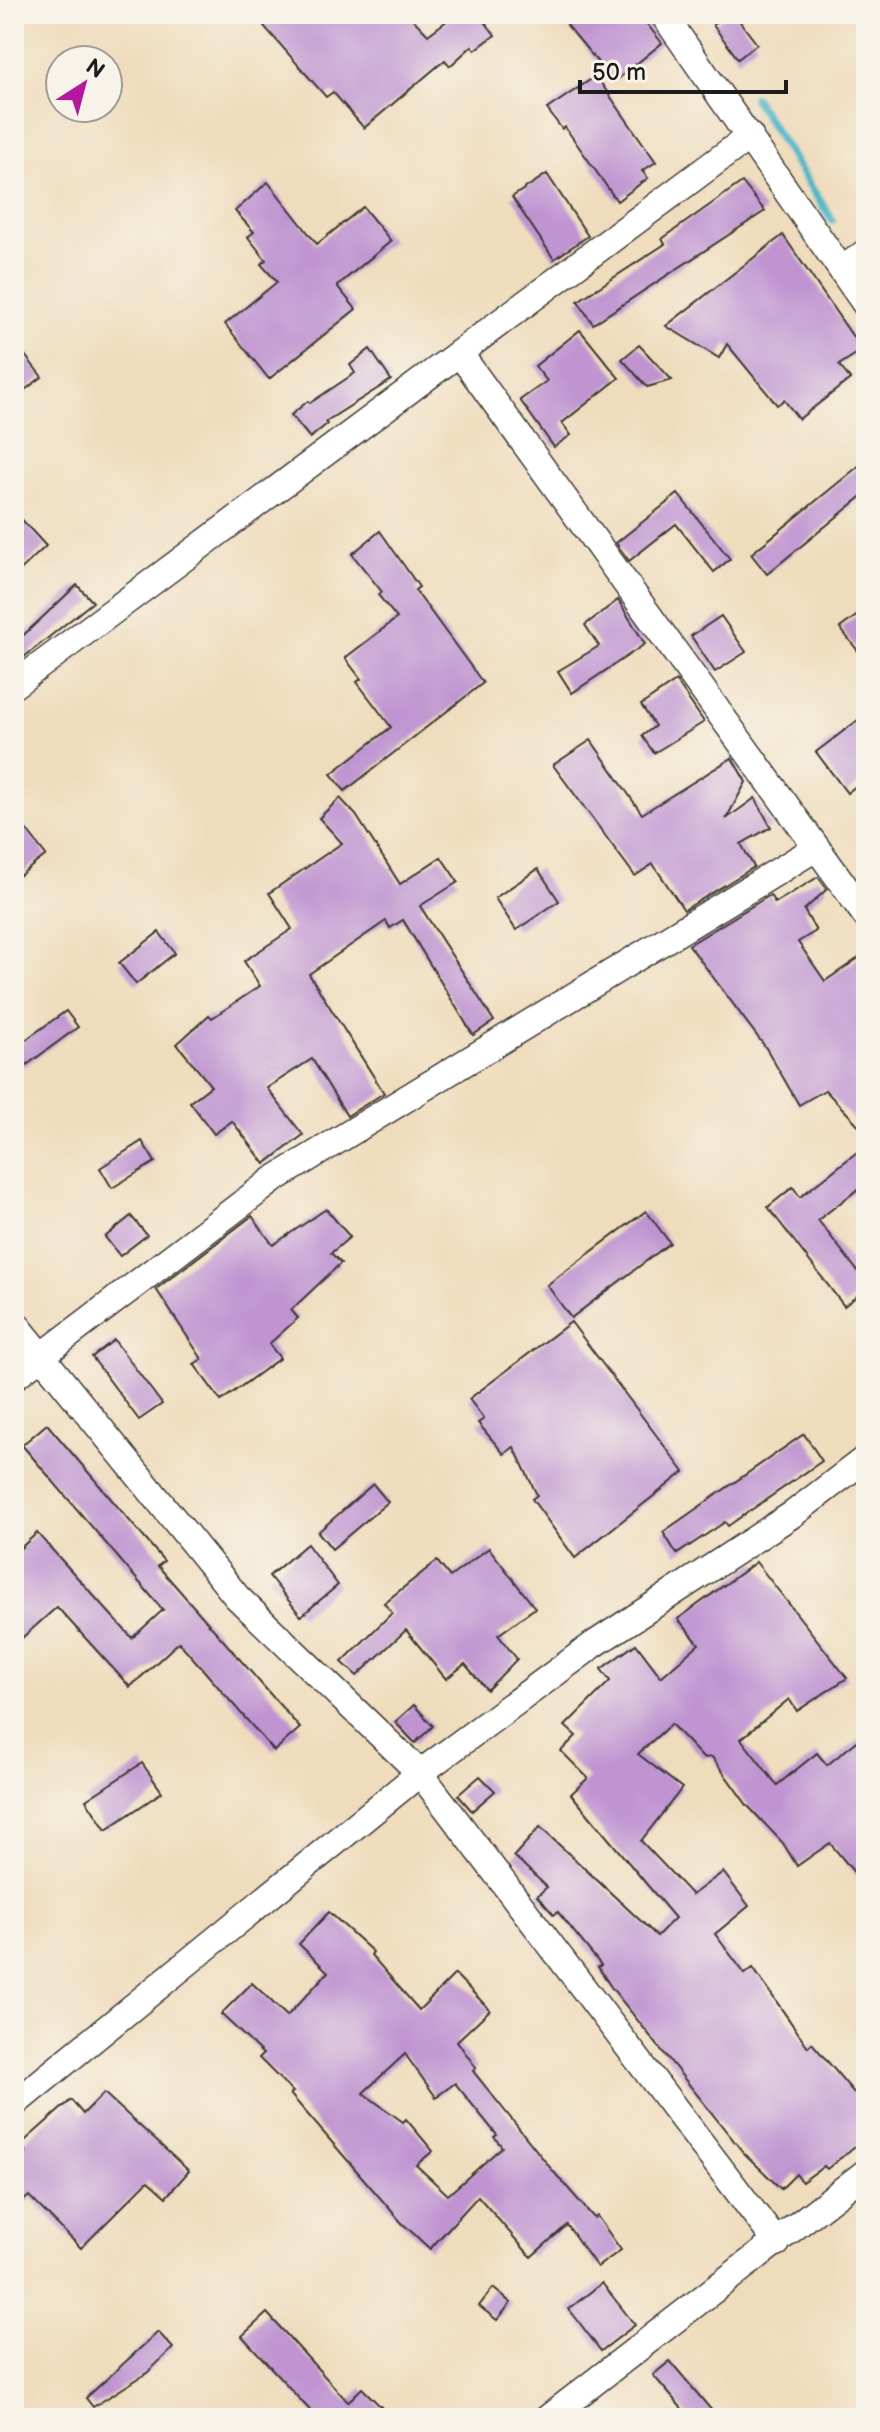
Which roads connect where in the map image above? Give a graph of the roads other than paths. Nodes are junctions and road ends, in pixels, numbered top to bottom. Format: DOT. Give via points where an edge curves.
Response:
graph roads {
  1 [pos="663,14"];
  2 [pos="750,136"];
  3 [pos="866,252"];
  4 [pos="842,270"];
  5 [pos="866,305"];
  6 [pos="460,354"];
  7 [pos="14,685"];
  8 [pos="816,848"];
  9 [pos="866,916"];
  10 [pos="14,1322"];
  11 [pos="38,1356"];
  12 [pos="14,1377"];
  13 [pos="866,1458"];
  14 [pos="420,1773"];
  15 [pos="14,2104"];
  16 [pos="866,2172"];
  17 [pos="777,2243"];
  18 [pos="548,2418"];
  1 -- 2 [label="street"];
  2 -- 4 [label="street"];
  2 -- 6 [label="street"];
  3 -- 4 [label="street"];
  4 -- 5 [label="street"];
  6 -- 7 [label="street"];
  6 -- 8 [label="street"];
  8 -- 9 [label="street"];
  8 -- 11 [label="street" via="273,1180"];
  10 -- 11 [label="street"];
  11 -- 12 [label="street"];
  11 -- 14 [label="street" via="237,1597"];
  13 -- 14 [label="street" via="793,1514 593,1645"];
  14 -- 15 [label="street"];
  14 -- 17 [label="street"];
  16 -- 17 [label="street"];
  17 -- 18 [label="street"];
}
